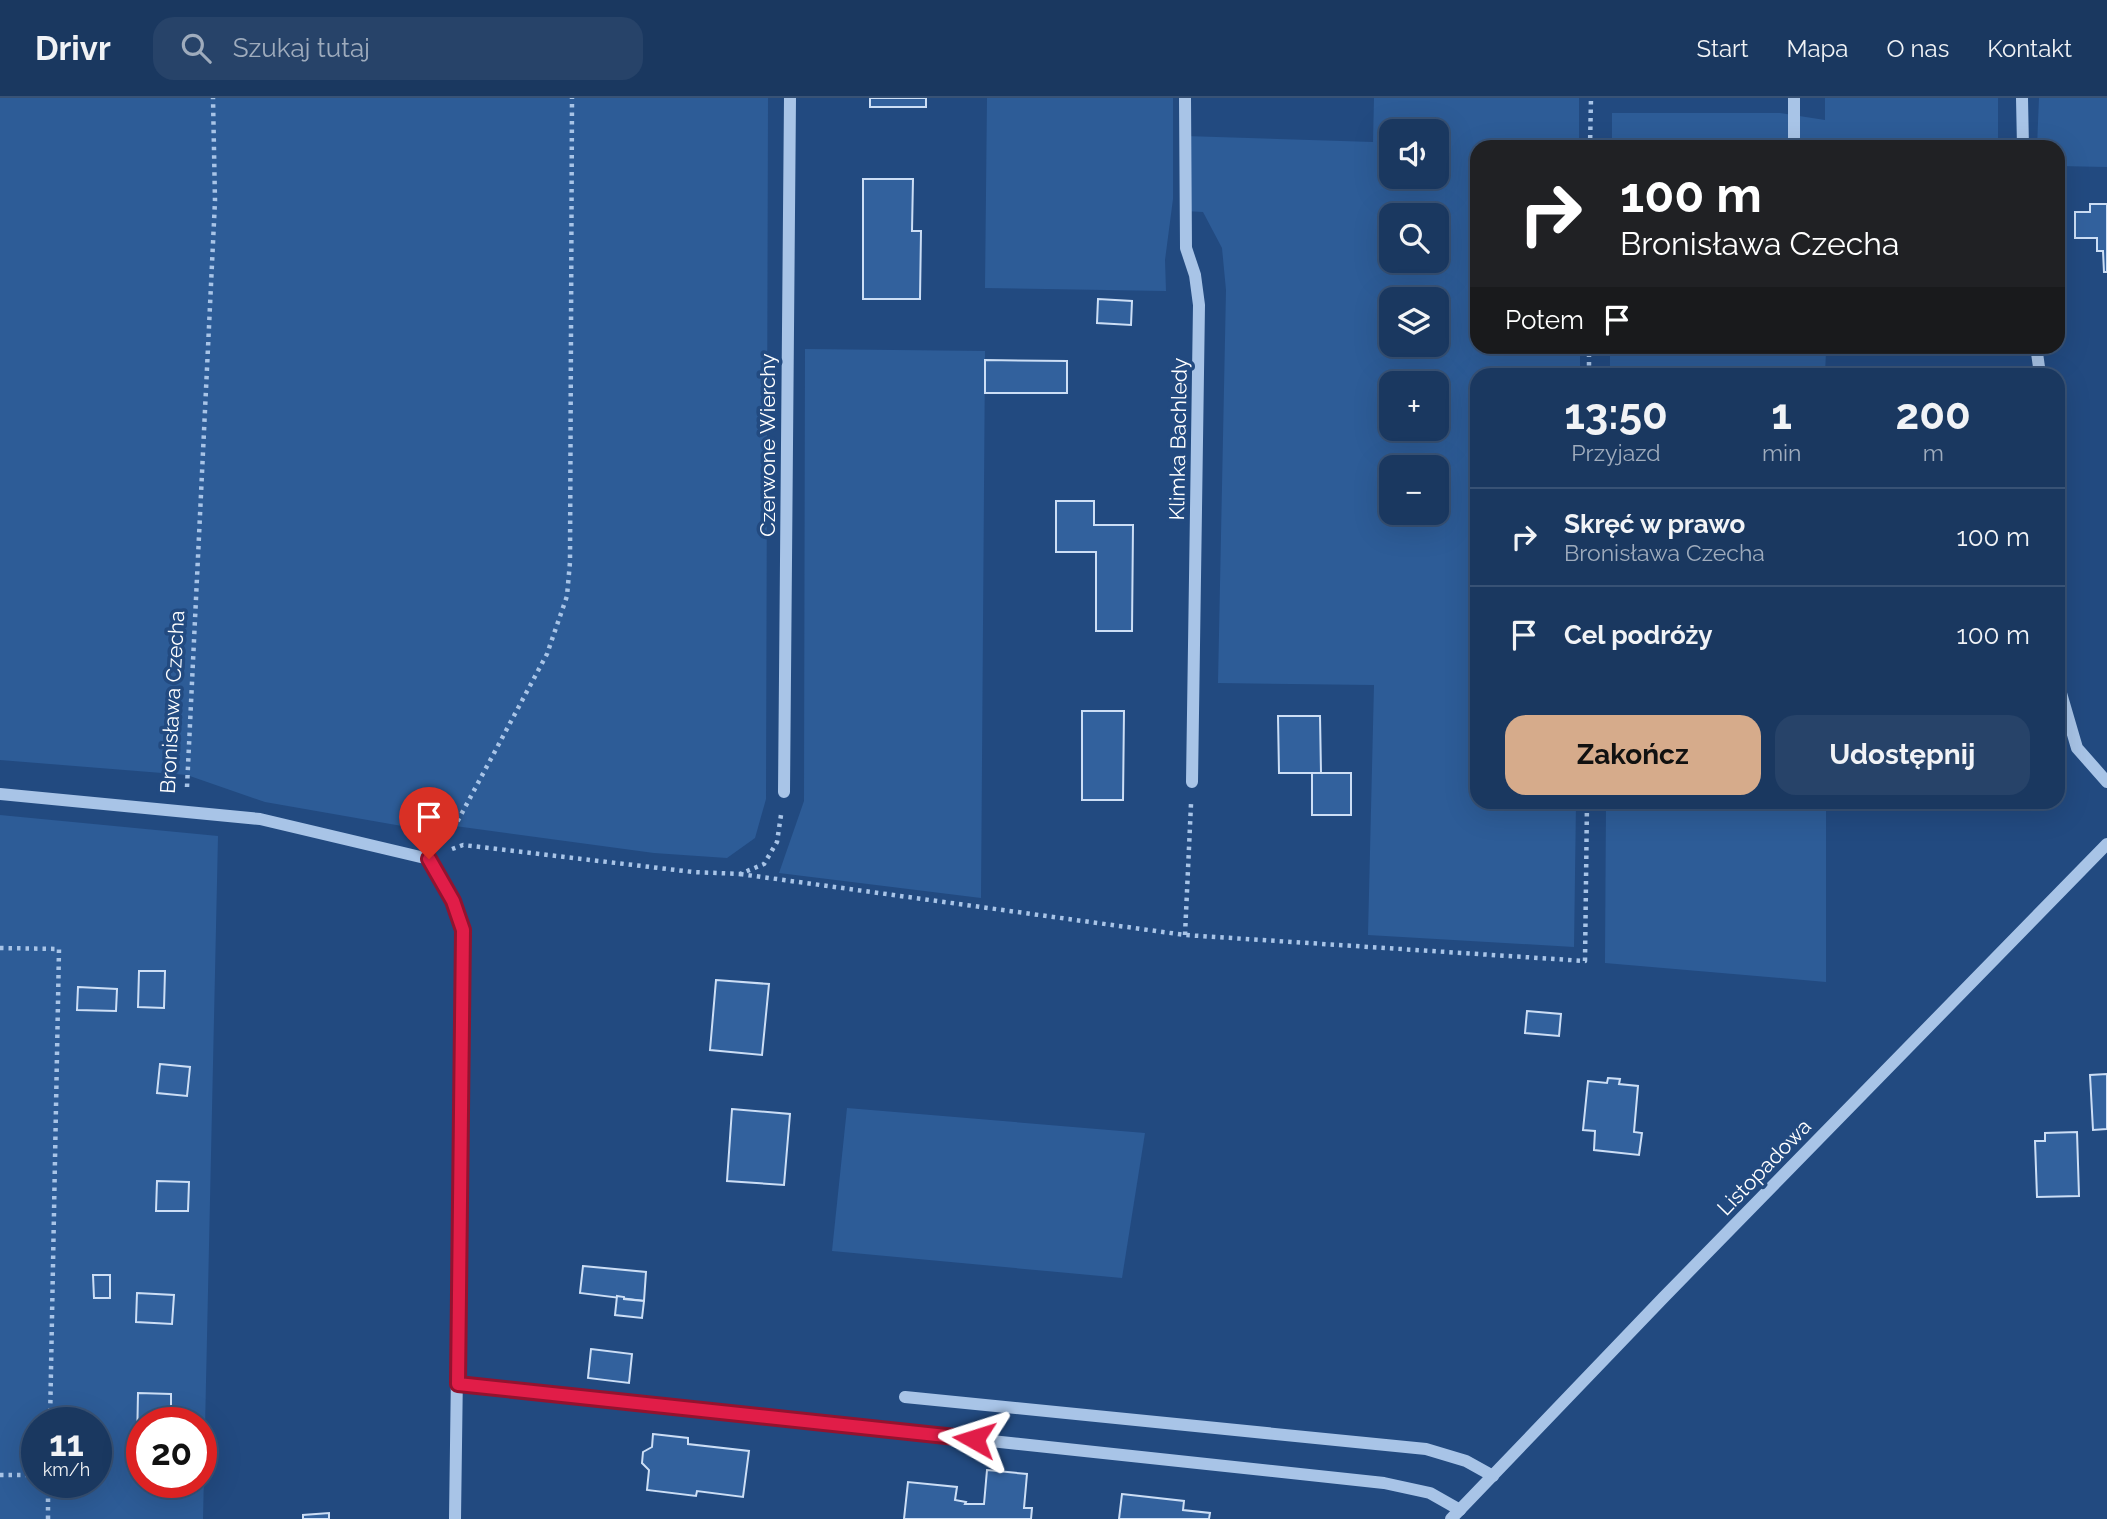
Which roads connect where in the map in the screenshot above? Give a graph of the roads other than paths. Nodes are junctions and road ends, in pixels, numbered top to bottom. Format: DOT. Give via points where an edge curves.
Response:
graph roads {
  1 [pos="790,98"];
  2 [pos="1185,98"];
  3 [pos="1794,98"];
  4 [pos="2022,98"];
  5 [pos="1794,138"];
  6 [pos="2022,140"];
  7 [pos="2065,708"];
  8 [pos="1192,782"];
  9 [pos="2107,782"];
  10 [pos="784,792"];
  11 [pos="0,794"];
  12 [pos="2107,844"];
  13 [pos="458,1384"];
  14 [pos="905,1396"];
  15 [pos="1493,1476"];
  16 [pos="1455,1514"];
  17 [pos="455,1519"];
  1 -- 10 [label="street, Czerwone Wierchy"];
  2 -- 8 [label="street, Klimka Bachledy" via="1186,248 1199,305"];
  3 -- 5 [label="street"];
  4 -- 6 [label="street"];
  7 -- 9 [label="street" via="2077,748"];
  11 -- 13 [label="street, Bronisława Czecha" via="260,819 429,859 453,901 463,930"];
  12 -- 15 [label="street, Listopadowa"];
  13 -- 16 [label="street" via="1384,1483 1430,1493"];
  13 -- 17 [label="street"];
  14 -- 15 [label="street" via="1426,1449 1466,1461"];
  15 -- 16 [label="street, Listopadowa"];
}
